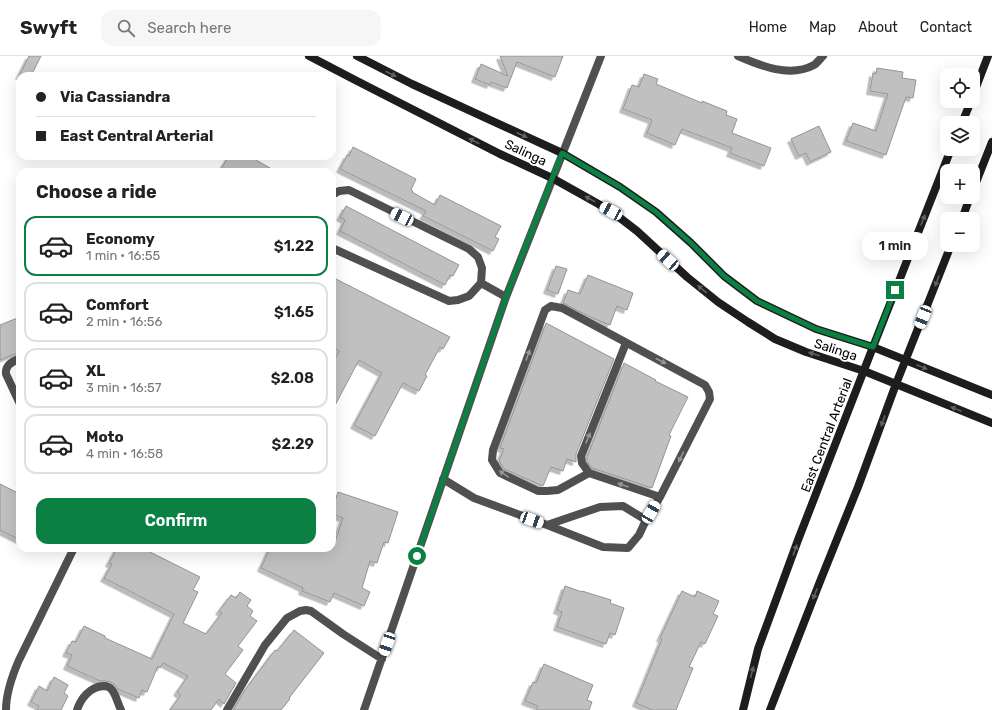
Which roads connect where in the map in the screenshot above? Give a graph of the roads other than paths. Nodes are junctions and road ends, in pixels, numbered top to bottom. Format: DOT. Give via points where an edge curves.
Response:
graph roads {
  1 [pos="310,56"];
  2 [pos="356,56"];
  3 [pos="601,56"];
  4 [pos="738,56"];
  5 [pos="823,56"];
  6 [pos="988,56"];
  7 [pos="980,77"];
  8 [pos="992,142"];
  9 [pos="562,153"];
  10 [pos="949,156"];
  11 [pos="980,172"];
  12 [pos="552,178"];
  13 [pos="336,193"];
  14 [pos="336,250"];
  15 [pos="948,252"];
  16 [pos="480,282"];
  17 [pos="506,297"];
  18 [pos="626,343"];
  19 [pos="873,347"];
  20 [pos="16,360"];
  21 [pos="905,360"];
  22 [pos="864,371"];
  23 [pos="896,384"];
  24 [pos="992,394"];
  25 [pos="16,395"];
  26 [pos="992,423"];
  27 [pos="589,473"];
  28 [pos="443,479"];
  29 [pos="660,498"];
  30 [pos="646,520"];
  31 [pos="547,525"];
  32 [pos="72,552"];
  33 [pos="382,659"];
  34 [pos="6,710"];
  35 [pos="77,710"];
  36 [pos="121,710"];
  37 [pos="227,710"];
  38 [pos="364,710"];
  39 [pos="743,710"];
  40 [pos="770,710"];
  12 -- 1 [label="street, Salinga, one-way"];
  2 -- 9 [label="street, Salinga, one-way"];
  3 -- 9 [label="street"];
  4 -- 5 [label="street" via="781,70 800,70 815,64"];
  6 -- 7 [label="street"];
  8 -- 11 [label="street"];
  9 -- 12 [label="street"];
  9 -- 19 [label="street, Salinga" via="620,187 656,212 724,276 757,301 816,329"];
  19 -- 10 [label="street, East Central Arterial, one-way"];
  12 -- 17 [label="street"];
  22 -- 12 [label="street, Salinga, one-way" via="775,339 718,302 611,211"];
  13 -- 16 [label="street" via="349,190 469,249 478,257 482,268"];
  14 -- 16 [label="street" via="449,301 469,296"];
  15 -- 21 [label="street, one-way"];
  16 -- 17 [label="street"];
  17 -- 28 [label="street"];
  27 -- 18 [label="street, one-way" via="582,463 581,456"];
  27 -- 18 [label="street, one-way" via="558,490 538,491 500,473 492,460 493,450 545,310 551,306 562,308"];
  18 -- 29 [label="street, one-way" via="705,385 709,392 710,399"];
  19 -- 21 [label="street, Salinga"];
  19 -- 22 [label="street, East Central Arterial"];
  20 -- 25 [label="street" via="10,363 6,370"];
  21 -- 23 [label="street"];
  21 -- 24 [label="street, Salinga, one-way"];
  22 -- 23 [label="street, Salinga"];
  39 -- 22 [label="street, East Central Arterial, one-way" via="758,649"];
  26 -- 23 [label="street, Salinga, one-way"];
  23 -- 40 [label="street, one-way"];
  29 -- 27 [label="street, one-way"];
  28 -- 31 [label="street" via="474,498"];
  28 -- 33 [label="street"];
  29 -- 30 [label="street"];
  30 -- 31 [label="street" via="623,506 600,507"];
  30 -- 31 [label="street" via="639,535 628,548 603,547"];
  32 -- 34 [label="street" via="19,660 6,700"];
  33 -- 37 [label="street" via="311,611 300,611 287,618 265,645"];
  33 -- 38 [label="street"];
  35 -- 36 [label="street" via="83,697 90,690 101,686 111,689"];
}
